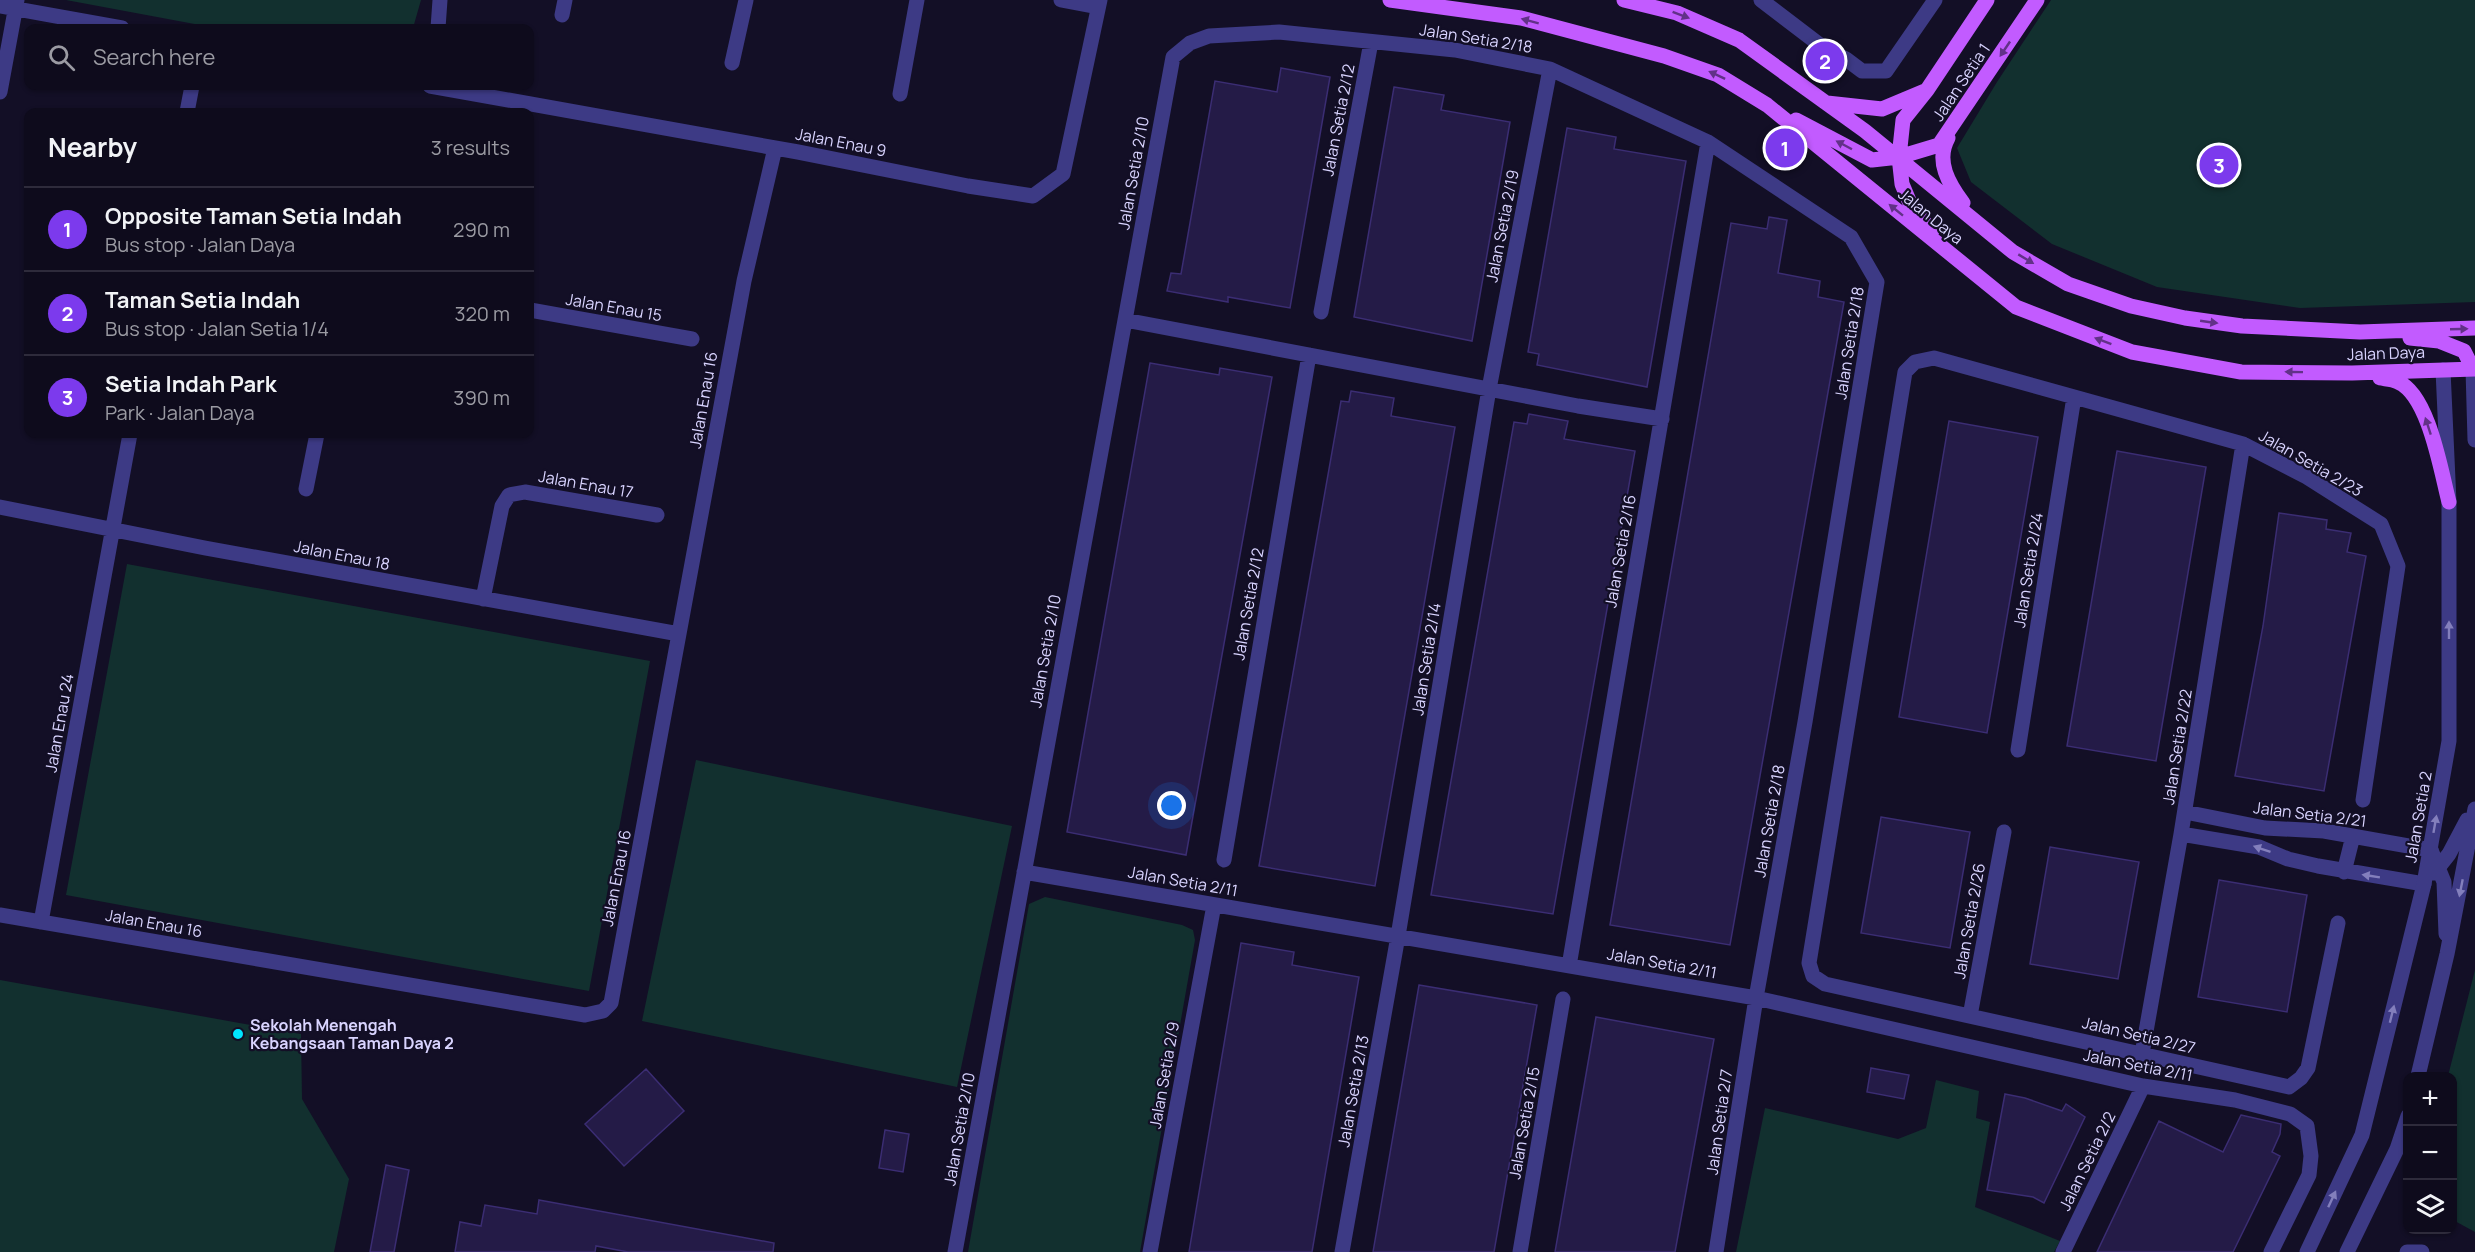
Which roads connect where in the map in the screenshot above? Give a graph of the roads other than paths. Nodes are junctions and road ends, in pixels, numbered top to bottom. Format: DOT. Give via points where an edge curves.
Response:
graph roads {
  1 [pos="441,0"];
  2 [pos="746,0"];
  3 [pos="917,0"];
  4 [pos="1061,0"];
  5 [pos="1390,0"];
  6 [pos="1624,0"];
  7 [pos="1761,0"];
  8 [pos="1935,0"];
  9 [pos="1987,0"];
  10 [pos="2037,0"];
  11 [pos="16,4"];
  12 [pos="1099,4"];
  13 [pos="0,6"];
  14 [pos="104,24"];
  15 [pos="438,24"];
  16 [pos="1371,42"];
  17 [pos="1173,57"];
  18 [pos="732,63"];
  19 [pos="1550,69"];
  20 [pos="191,90"];
  21 [pos="453,90"];
  22 [pos="1927,90"];
  23 [pos="0,92"];
  24 [pos="900,94"];
  25 [pos="1824,102"];
  26 [pos="1767,105"];
  27 [pos="188,108"];
  28 [pos="1961,114"];
  29 [pos="1708,142"];
  30 [pos="775,148"];
  31 [pos="1899,157"];
  32 [pos="1980,224"];
  33 [pos="1958,261"];
  34 [pos="534,311"];
  35 [pos="1321,312"];
  36 [pos="1125,320"];
  37 [pos="2475,328"];
  38 [pos="2360,332"];
  39 [pos="692,339"];
  40 [pos="2469,347"];
  41 [pos="1309,355"];
  42 [pos="2474,369"];
  43 [pos="2443,370"];
  44 [pos="2352,373"];
  45 [pos="1489,389"];
  46 [pos="2074,397"];
  47 [pos="1662,419"];
  48 [pos="129,438"];
  49 [pos="316,438"];
  50 [pos="2475,440"];
  51 [pos="2243,444"];
  52 [pos="306,489"];
  53 [pos="2449,502"];
  54 [pos="0,507"];
  55 [pos="657,515"];
  56 [pos="113,531"];
  57 [pos="483,599"];
  58 [pos="679,634"];
  59 [pos="2018,750"];
  60 [pos="2363,800"];
  61 [pos="2475,800"];
  62 [pos="2475,809"];
  63 [pos="2185,812"];
  64 [pos="2004,832"];
  65 [pos="2181,834"];
  66 [pos="2353,836"];
  67 [pos="2431,850"];
  68 [pos="1224,860"];
  69 [pos="2439,868"];
  70 [pos="1024,872"];
  71 [pos="2344,872"];
  72 [pos="2424,885"];
  73 [pos="1214,904"];
  74 [pos="0,915"];
  75 [pos="41,922"];
  76 [pos="2338,923"];
  77 [pos="1398,936"];
  78 [pos="2447,954"];
  79 [pos="1569,966"];
  80 [pos="1813,976"];
  81 [pos="1756,998"];
  82 [pos="1563,999"];
  83 [pos="1970,1016"];
  84 [pos="2142,1054"];
  85 [pos="2419,1072"];
  86 [pos="2143,1086"];
  87 [pos="2405,1126"];
  88 [pos="955,1252"];
  89 [pos="1150,1252"];
  90 [pos="1342,1252"];
  91 [pos="1520,1252"];
  92 [pos="1716,1252"];
  93 [pos="2063,1252"];
  94 [pos="2271,1252"];
  95 [pos="2307,1252"];
  96 [pos="2347,1252"];
  97 [pos="2407,1252"];
  98 [pos="2422,1252"];
  1 -- 15 [label="street"];
  2 -- 18 [label="street"];
  3 -- 24 [label="street"];
  4 -- 12 [label="street"];
  26 -- 5 [label="main road, Jalan Daya, one-way" via="1718,75 1664,56 1521,18"];
  6 -- 25 [label="main road, Jalan Daya, one-way" via="1677,13 1739,40"];
  7 -- 8 [label="street" via="1820,45 1862,71 1877,72 1886,71"];
  9 -- 22 [label="main road, Jalan Setia 1"];
  10 -- 28 [label="main road, Jalan Setia 1, one-way"];
  11 -- 13 [label="street"];
  11 -- 14 [label="street"];
  11 -- 23 [label="street"];
  12 -- 30 [label="street, Jalan Enau 9" via="1063,174 1033,196"];
  16 -- 17 [label="street, Jalan Setia 2/18" via="1279,32 1209,36 1190,43"];
  16 -- 19 [label="street, Jalan Setia 2/18" via="1455,50"];
  16 -- 35 [label="street, Jalan Setia 2/12"];
  17 -- 36 [label="street, Jalan Setia 2/10"];
  19 -- 29 [label="street, Jalan Setia 2/18"];
  19 -- 45 [label="street, Jalan Setia 2/19"];
  20 -- 27 [label="street"];
  21 -- 30 [label="street, Jalan Enau 9"];
  22 -- 25 [label="main road" via="1882,109"];
  22 -- 31 [label="main road, Jalan Setia 1" via="1903,120"];
  25 -- 31 [label="main road, Jalan Daya"];
  31 -- 26 [label="main road, one-way" via="1872,160"];
  33 -- 26 [label="main road, Jalan Daya, one-way"];
  28 -- 31 [label="main road, Jalan Setia 1" via="1939,145"];
  28 -- 32 [label="main road" via="1944,145 1943,166 1949,184"];
  29 -- 47 [label="street, Jalan Setia 2/16"];
  29 -- 81 [label="street, Jalan Setia 2/18" via="1851,237 1877,282"];
  30 -- 58 [label="street, Jalan Enau 16" via="744,281"];
  31 -- 32 [label="main road, Jalan Daya"];
  31 -- 33 [label="main road" via="1902,184 1912,208"];
  32 -- 38 [label="main road, Jalan Daya, one-way" via="2013,252 2068,284 2131,306 2242,326"];
  44 -- 33 [label="main road, Jalan Daya, one-way" via="2241,372 2132,352 2016,307"];
  34 -- 39 [label="street, Jalan Enau 15"];
  36 -- 41 [label="street"];
  36 -- 70 [label="street, Jalan Setia 2/10"];
  38 -- 37 [label="main road, Jalan Daya, one-way"];
  38 -- 40 [label="main road"];
  40 -- 42 [label="main road"];
  40 -- 43 [label="main road"];
  41 -- 45 [label="street"];
  41 -- 68 [label="street, Jalan Setia 2/12"];
  42 -- 43 [label="main road, Jalan Daya"];
  42 -- 50 [label="street"];
  43 -- 44 [label="main road, Jalan Daya"];
  43 -- 53 [label="street, Jalan Setia 2"];
  53 -- 44 [label="main road, one-way" via="2427,421 2416,398 2399,382"];
  45 -- 47 [label="street"];
  45 -- 77 [label="street, Jalan Setia 2/14"];
  46 -- 51 [label="street, Jalan Setia 2/23"];
  46 -- 59 [label="street, Jalan Setia 2/24"];
  46 -- 80 [label="street, Jalan Setia 2/23" via="1934,358 1915,362 1905,372 1809,963"];
  47 -- 79 [label="street, Jalan Setia 2/16"];
  48 -- 56 [label="street, Jalan Enau 24"];
  49 -- 52 [label="street"];
  51 -- 60 [label="street, Jalan Setia 2/23" via="2381,524 2398,566"];
  51 -- 63 [label="street, Jalan Setia 2/22"];
  67 -- 53 [label="street, Jalan Setia 2, one-way" via="2449,741"];
  54 -- 56 [label="street, Jalan Enau 18"];
  55 -- 57 [label="street, Jalan Enau 17" via="525,492 509,495 502,506"];
  56 -- 57 [label="street, Jalan Enau 18"];
  56 -- 75 [label="street, Jalan Enau 24"];
  57 -- 58 [label="street, Jalan Enau 18"];
  58 -- 75 [label="street, Jalan Enau 16" via="611,1003 603,1011 585,1015"];
  61 -- 69 [label="street" via="2460,836"];
  62 -- 78 [label="street, one-way"];
  63 -- 65 [label="street, Jalan Setia 2/22"];
  63 -- 66 [label="street, Jalan Setia 2/21" via="2265,828"];
  64 -- 83 [label="street, Jalan Setia 2/26"];
  71 -- 65 [label="street, one-way" via="2288,860 2259,847"];
  65 -- 84 [label="street, Jalan Setia 2/22"];
  66 -- 67 [label="street, Jalan Setia 2/21"];
  66 -- 71 [label="street"];
  67 -- 69 [label="street"];
  67 -- 72 [label="street, Jalan Setia 2"];
  69 -- 72 [label="street"];
  69 -- 78 [label="street" via="2444,882"];
  70 -- 73 [label="street, Jalan Setia 2/11"];
  70 -- 88 [label="street, Jalan Setia 2/10"];
  72 -- 71 [label="street, one-way"];
  95 -- 72 [label="street, Jalan Setia 2, one-way" via="2362,1135"];
  73 -- 77 [label="street, Jalan Setia 2/11"];
  73 -- 89 [label="street, Jalan Setia 2/9"];
  74 -- 75 [label="street, Jalan Enau 16"];
  76 -- 84 [label="street, Jalan Setia 2/27" via="2308,1068 2289,1087"];
  77 -- 79 [label="street, Jalan Setia 2/11"];
  77 -- 90 [label="street, Jalan Setia 2/13"];
  78 -- 85 [label="street"];
  79 -- 81 [label="street, Jalan Setia 2/11"];
  80 -- 83 [label="street, Jalan Setia 2/27" via="1825,984"];
  81 -- 86 [label="street, Jalan Setia 2/11"];
  81 -- 92 [label="street, Jalan Setia 2/7"];
  82 -- 91 [label="street, Jalan Setia 2/15"];
  83 -- 84 [label="street, Jalan Setia 2/27"];
  86 -- 93 [label="street, Jalan Setia 2/2"];
  86 -- 94 [label="street, Jalan Setia 2/11" via="2235,1100 2290,1114 2307,1126 2309,1175"];
  87 -- 96 [label="street"];
  97 -- 98 [label="street"];
}
